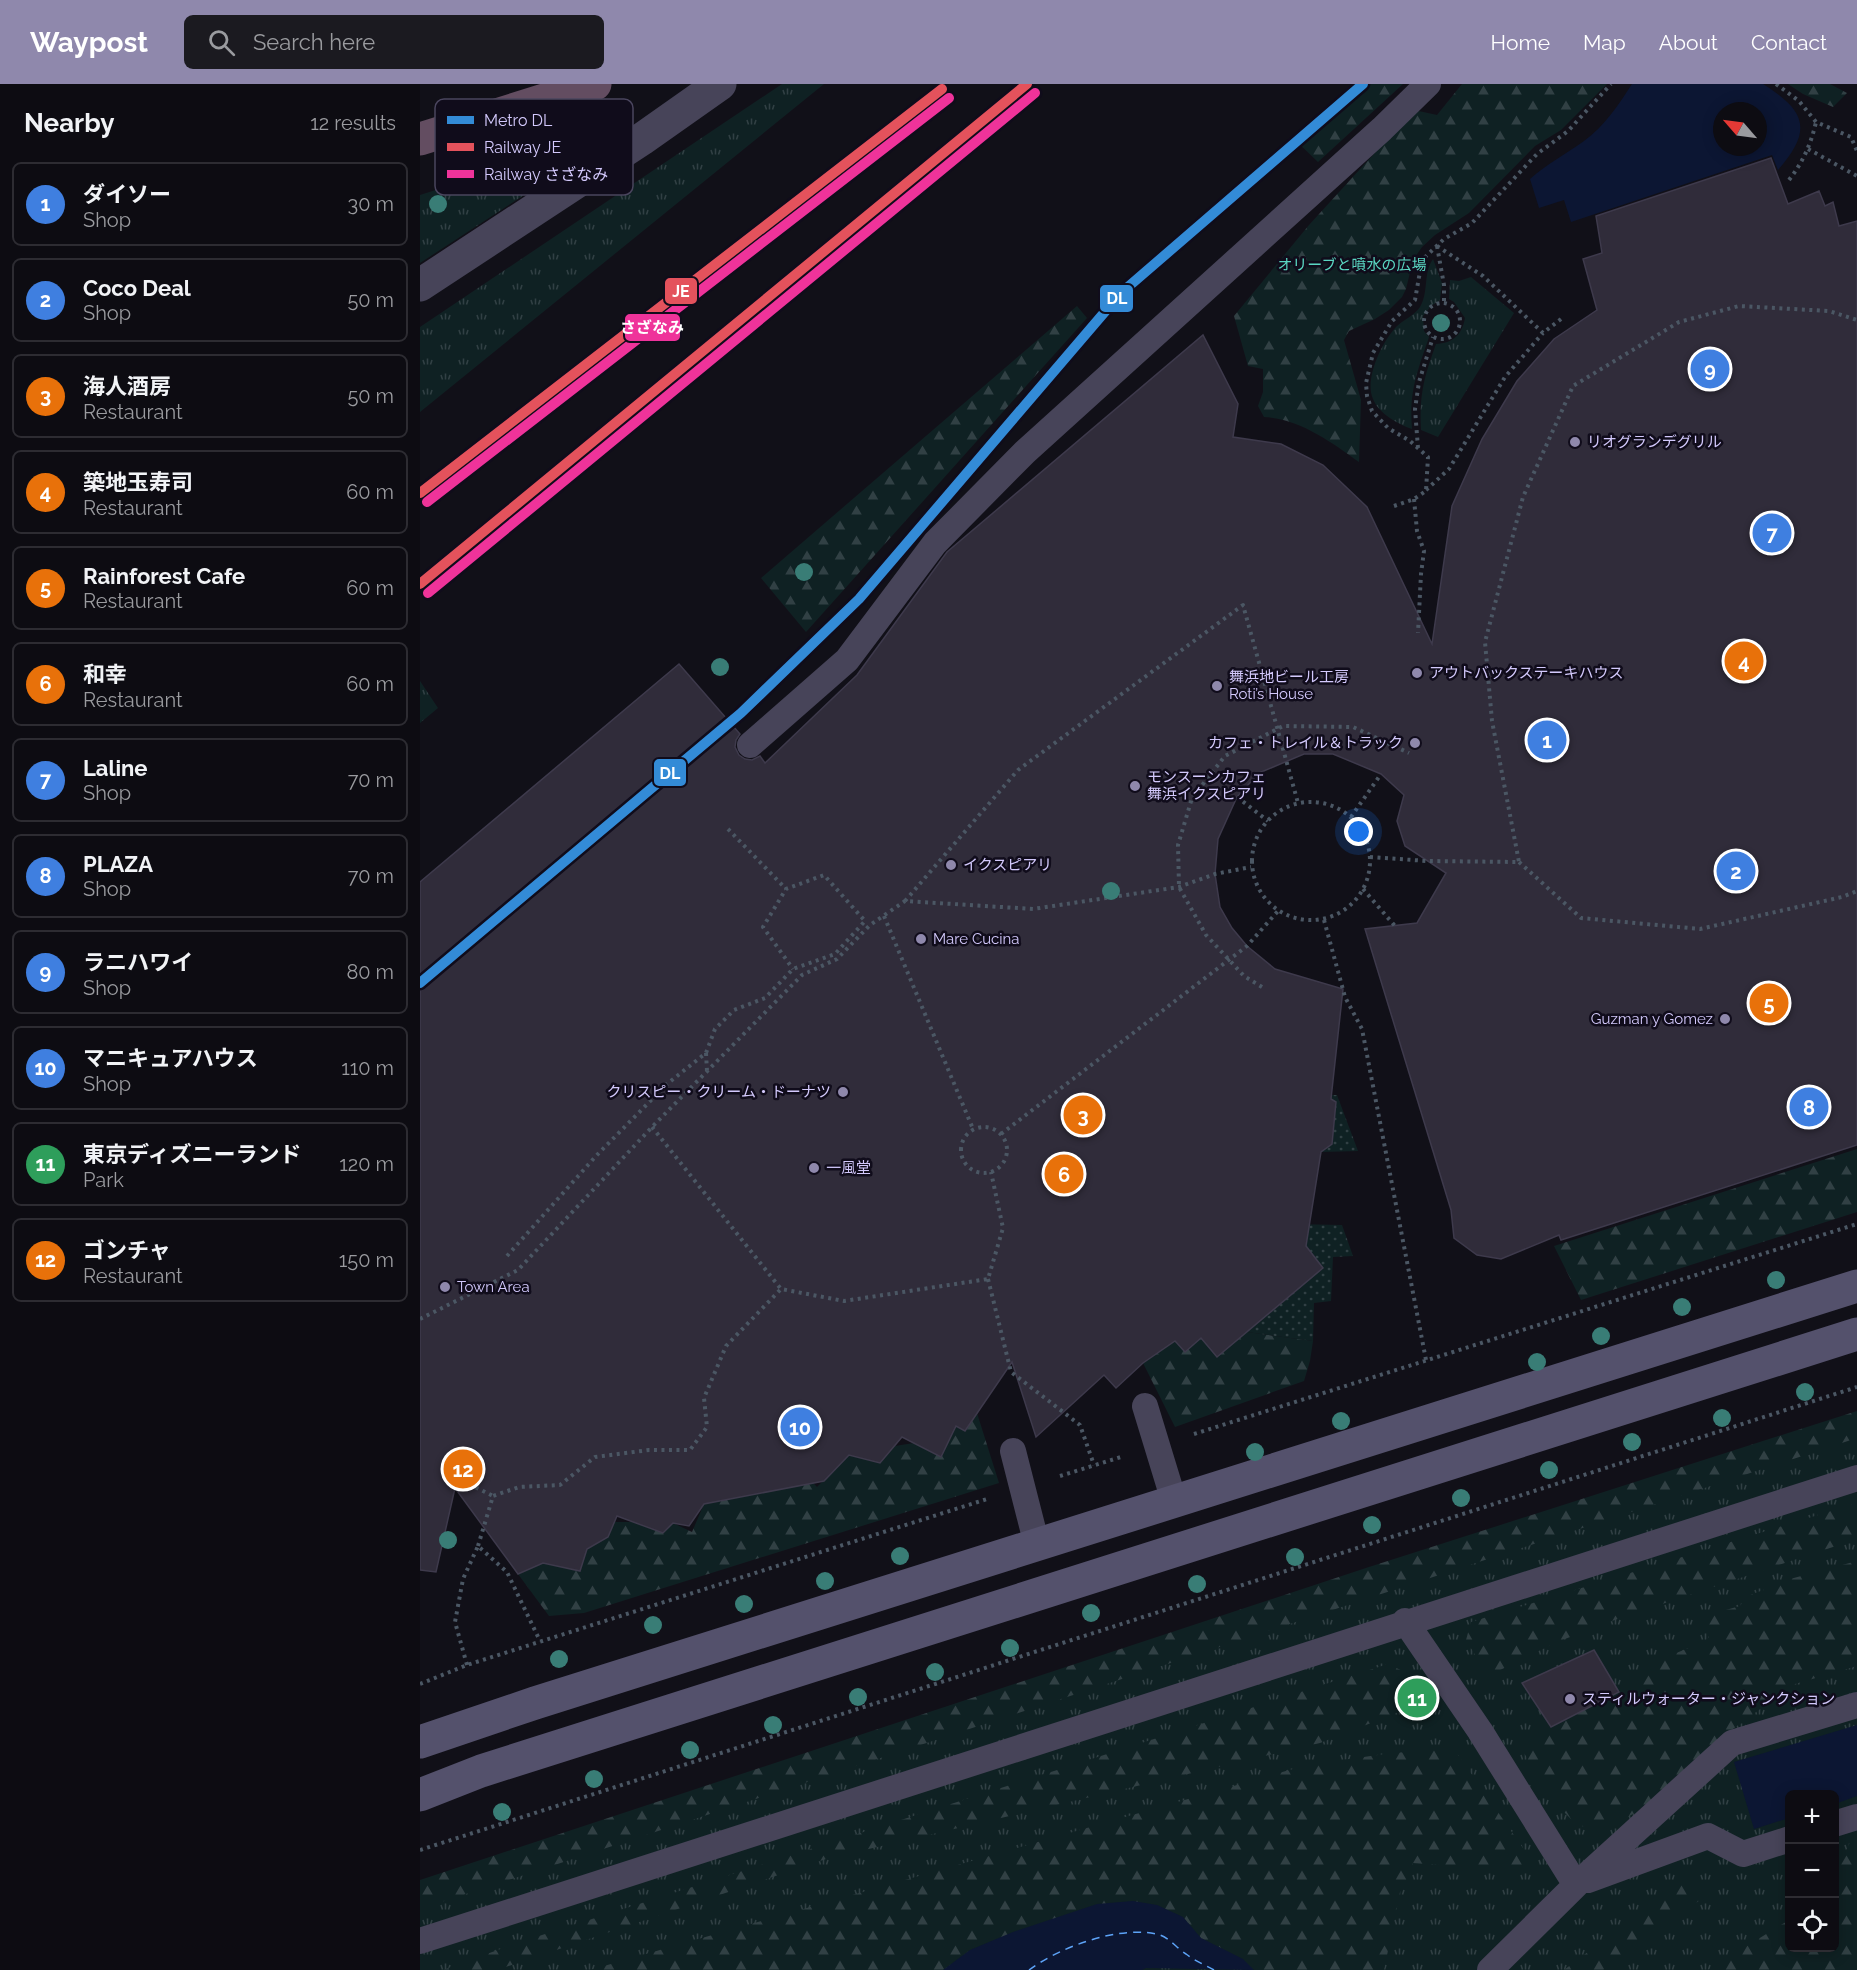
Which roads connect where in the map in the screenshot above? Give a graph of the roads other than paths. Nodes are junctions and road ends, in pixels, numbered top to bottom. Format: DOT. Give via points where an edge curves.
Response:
graph roads {
  1 [pos="595,84"];
  2 [pos="720,84"];
  3 [pos="1428,84"];
  4 [pos="548,99"];
  5 [pos="435,135"];
  6 [pos="420,140"];
  7 [pos="633,145"];
  8 [pos="557,195"];
  9 [pos="420,285"];
  10 [pos="750,745"];
  11 [pos="1857,1286"];
  12 [pos="1857,1334"];
  13 [pos="1145,1406"];
  14 [pos="1013,1451"];
  15 [pos="1857,1478"];
  16 [pos="1174,1502"];
  17 [pos="1037,1545"];
  18 [pos="1405,1621"];
  19 [pos="1857,1705"];
  20 [pos="420,1742"];
  21 [pos="420,1795"];
  22 [pos="1857,1817"];
  23 [pos="1839,1822"];
  24 [pos="1785,1841"];
  25 [pos="1576,1885"];
  26 [pos="420,1941"];
  27 [pos="1490,1970"];
  1 -- 4 [label="highway"];
  2 -- 7 [label="street"];
  3 -- 10 [label="lane" via="1025,452 935,543 847,660"];
  5 -- 6 [label="highway"];
  8 -- 9 [label="street"];
  11 -- 16 [label="street"];
  12 -- 21 [label="street" via="481,1771"];
  13 -- 16 [label="lane"];
  14 -- 17 [label="lane"];
  15 -- 18 [label="lane"];
  16 -- 17 [label="street"];
  17 -- 20 [label="street"];
  18 -- 25 [label="lane" via="1480,1731"];
  18 -- 26 [label="lane"];
  19 -- 25 [label="lane" via="1732,1743"];
  22 -- 23 [label="lane"];
  24 -- 25 [label="lane" via="1743,1854 1708,1836"];
  25 -- 27 [label="lane"];
}
